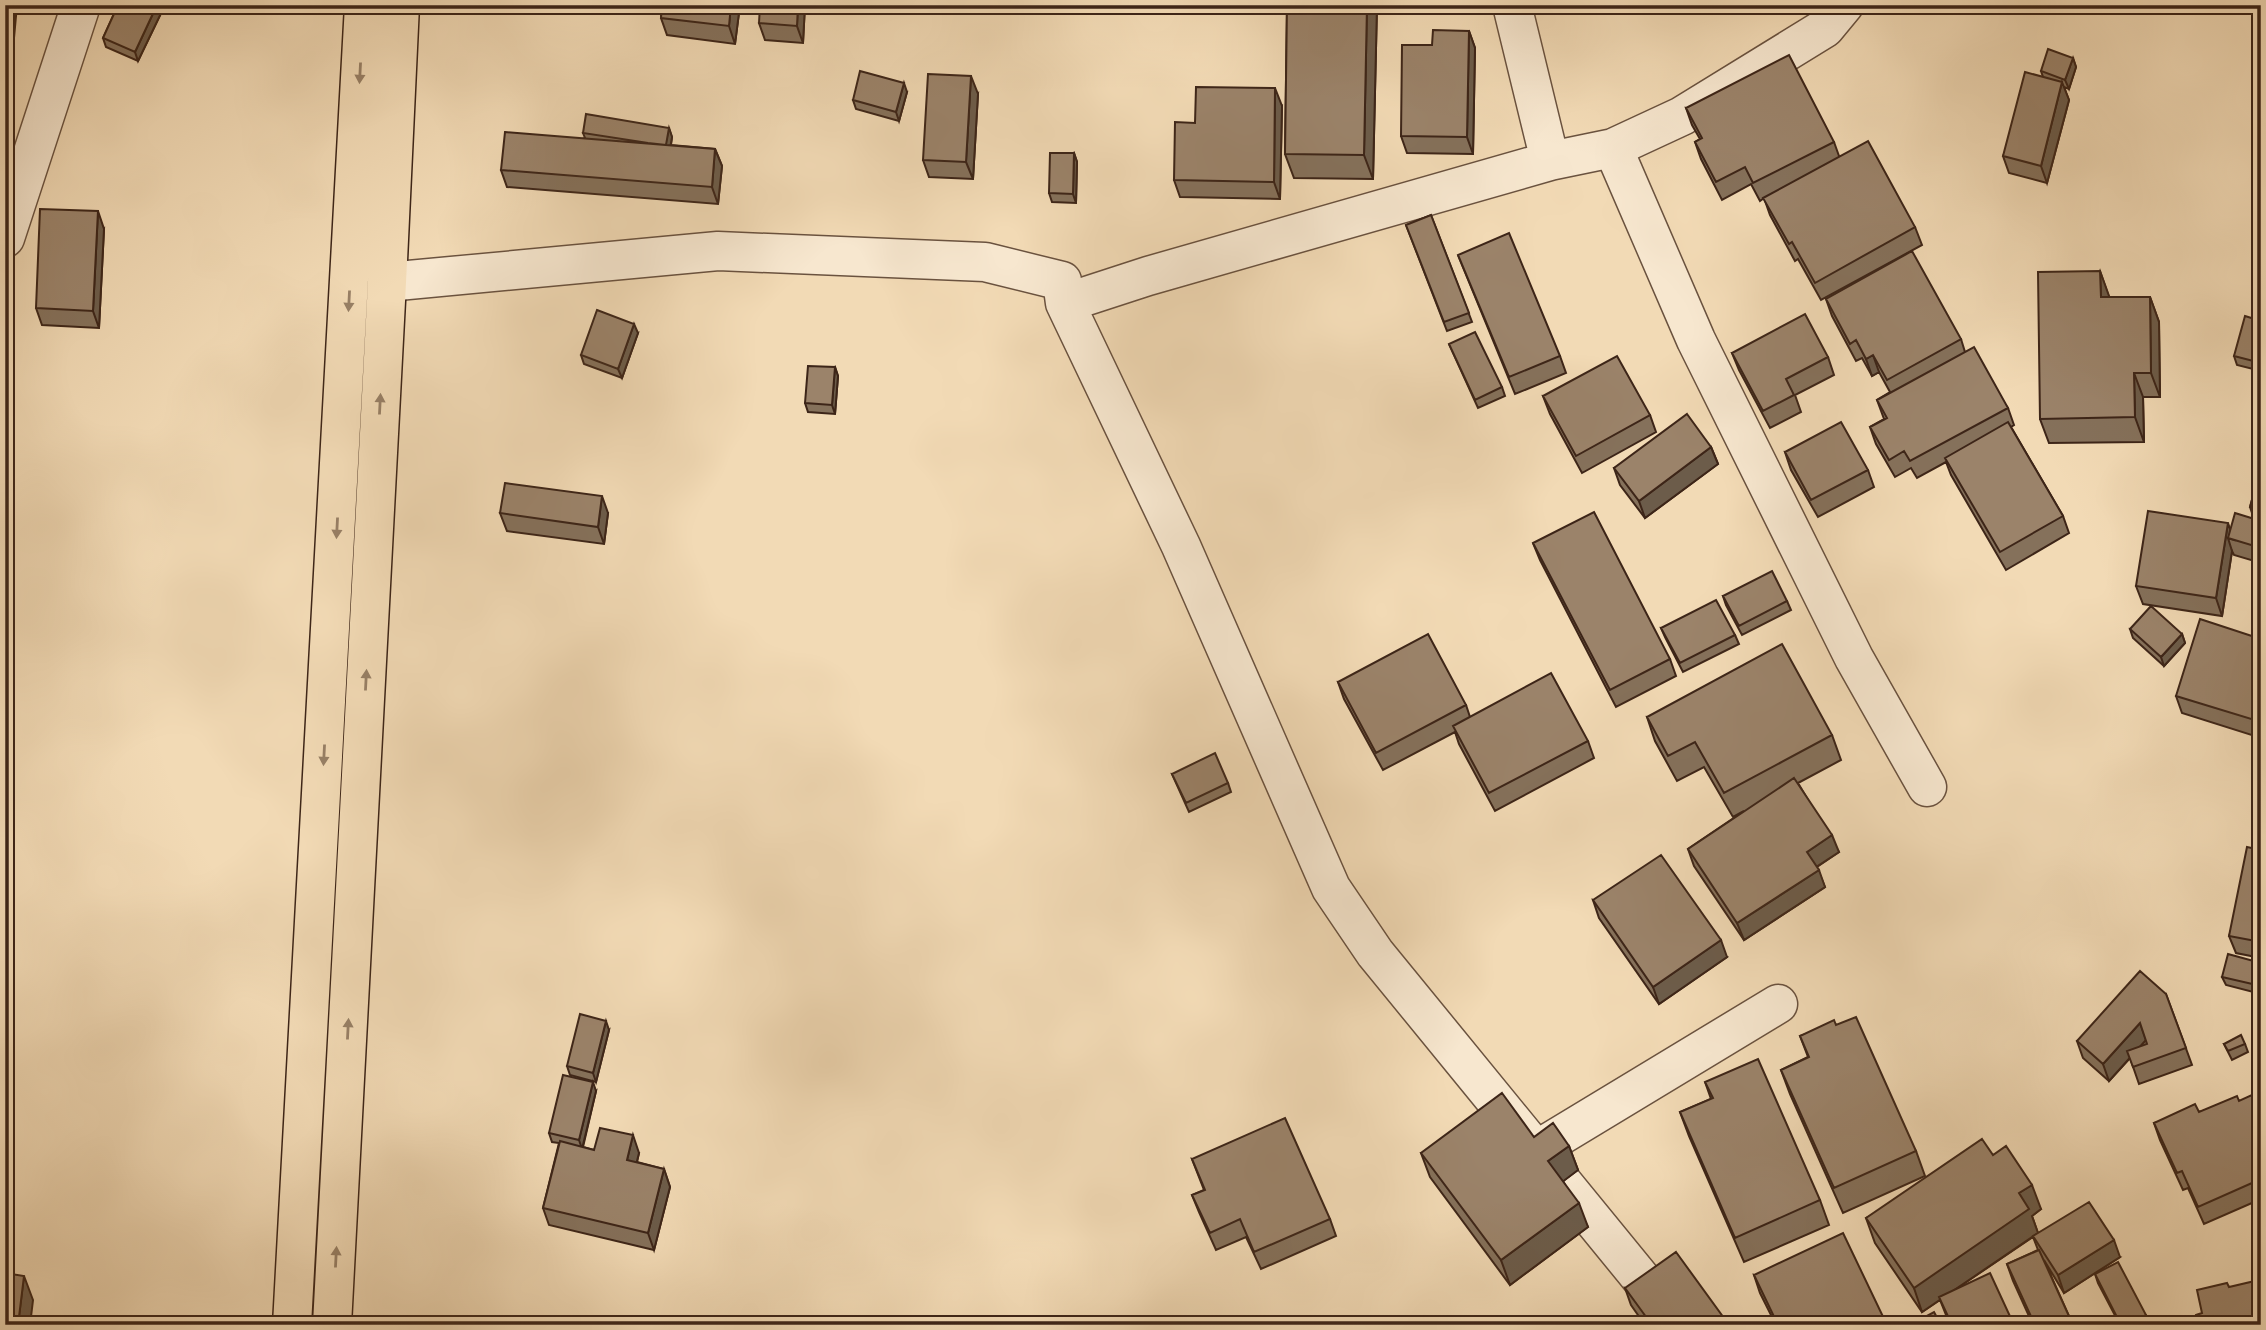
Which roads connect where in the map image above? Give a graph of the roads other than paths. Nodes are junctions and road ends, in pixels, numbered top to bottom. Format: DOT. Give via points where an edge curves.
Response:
graph roads {
  1 [pos="81,5"];
  2 [pos="364,5"];
  3 [pos="400,5"];
  4 [pos="1512,5"];
  5 [pos="1844,5"];
  6 [pos="1614,148"];
  7 [pos="1550,161"];
  8 [pos="5,238"];
  9 [pos="387,282"];
  10 [pos="1065,303"];
  11 [pos="359,456"];
  12 [pos="1927,787"];
  13 [pos="1778,1004"];
  14 [pos="1535,1151"];
  15 [pos="292,1325"];
  16 [pos="332,1325"];
  17 [pos="1679,1325"];
  1 -- 8 [label="street"];
  2 -- 11 [label="main road, one-way"];
  3 -- 9 [label="main road"];
  4 -- 7 [label="street"];
  5 -- 6 [label="street" via="1825,28 1682,116"];
  6 -- 7 [label="street"];
  6 -- 12 [label="street" via="1696,340 1854,658"];
  7 -- 10 [label="street"];
  9 -- 10 [label="street" via="718,251 985,262 1062,281"];
  11 -- 9 [label="main road, one-way"];
  10 -- 14 [label="street" via="1181,546 1331,888 1375,953"];
  11 -- 15 [label="main road, one-way"];
  16 -- 11 [label="main road, one-way"];
  13 -- 14 [label="street"];
  14 -- 17 [label="street"];
}
